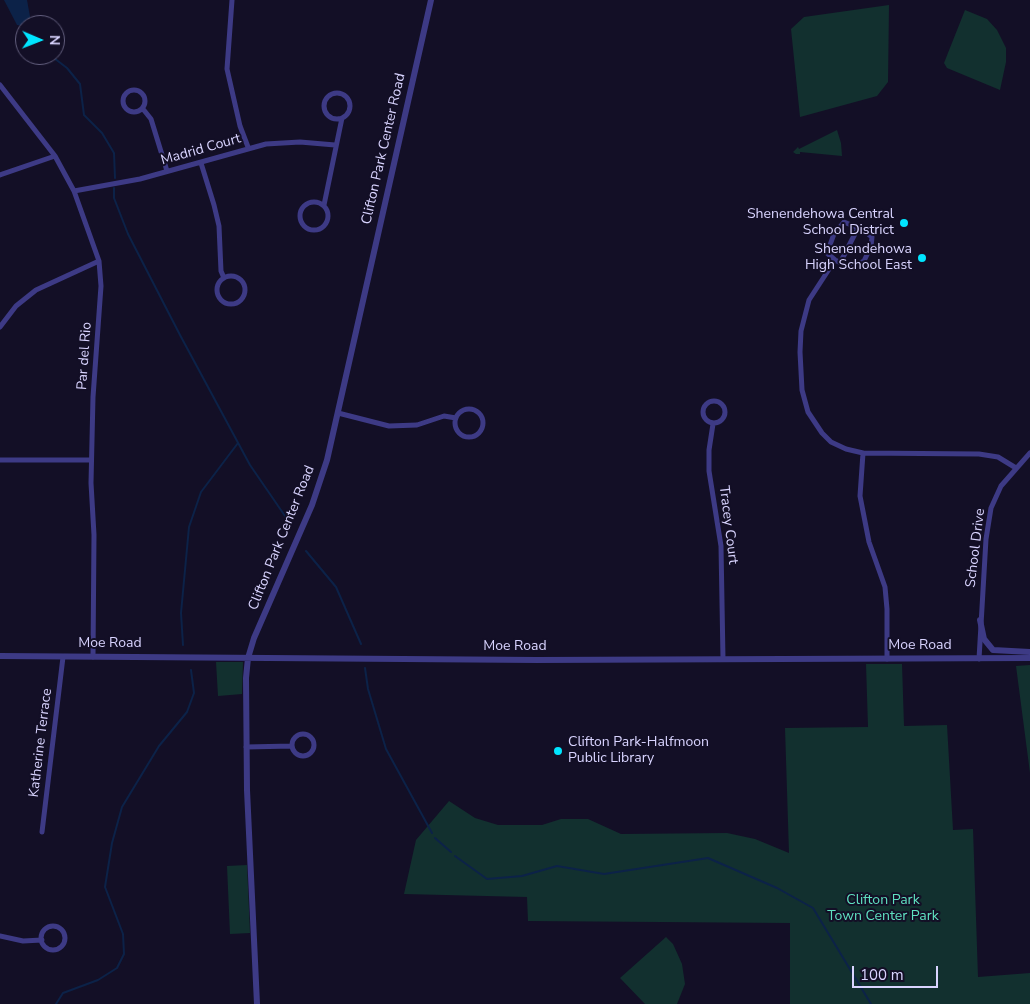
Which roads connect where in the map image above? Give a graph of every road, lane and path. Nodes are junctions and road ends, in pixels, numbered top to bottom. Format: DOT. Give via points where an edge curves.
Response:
graph roads {
  1 [pos="232,0"];
  2 [pos="430,0"];
  3 [pos="0,85"];
  4 [pos="143,109"];
  5 [pos="342,118"];
  6 [pos="335,145"];
  7 [pos="248,147"];
  8 [pos="55,156"];
  9 [pos="201,163"];
  10 [pos="167,171"];
  11 [pos="0,175"];
  12 [pos="74,191"];
  13 [pos="324,205"];
  14 [pos="858,228"];
  15 [pos="99,261"];
  16 [pos="838,262"];
  17 [pos="224,278"];
  18 [pos="0,327"];
  19 [pos="338,413"];
  20 [pos="456,418"];
  21 [pos="713,424"];
  22 [pos="863,452"];
  23 [pos="1030,454"];
  24 [pos="0,460"];
  25 [pos="91,460"];
  26 [pos="1016,468"];
  27 [pos="980,620"];
  28 [pos="1030,652"];
  29 [pos="0,656"];
  30 [pos="63,657"];
  31 [pos="93,657"];
  32 [pos="248,658"];
  33 [pos="1030,658"];
  34 [pos="723,659"];
  35 [pos="887,659"];
  36 [pos="979,659"];
  37 [pos="292,746"];
  38 [pos="246,747"];
  39 [pos="42,832"];
  40 [pos="0,936"];
  41 [pos="42,940"];
  42 [pos="257,1004"];
  1 -- 7 [label="street" via="227,68"];
  2 -- 19 [label="street, Clifton Park Center Road"];
  3 -- 8 [label="street, Par del Rio"];
  4 -- 4 [label="street" via="146,102 142,92 131,90 125,94 123,104 127,110 133,113"];
  4 -- 10 [label="street" via="151,120"];
  5 -- 5 [label="street" via="350,111 350,101 344,94 333,93 325,100 325,110 332,118"];
  5 -- 6 [label="street"];
  6 -- 7 [label="street, Madrid Court" via="288,142"];
  6 -- 13 [label="street"];
  7 -- 9 [label="street, Madrid Court"];
  8 -- 11 [label="street"];
  8 -- 12 [label="street, Par del Rio"];
  9 -- 10 [label="street, Madrid Court"];
  9 -- 17 [label="street" via="214,205"];
  10 -- 12 [label="street, Madrid Court"];
  12 -- 15 [label="street, Par del Rio"];
  13 -- 13 [label="street" via="315,201 302,206 299,216 303,226 313,230 323,227 328,218"];
  14 -- 16 [label="street"];
  14 -- 16 [label="street" via="844,222 834,234 827,253"];
  14 -- 16 [label="street" via="872,237 864,261 852,268"];
  15 -- 18 [label="street" via="36,290 16,306"];
  15 -- 25 [label="street, Par del Rio" via="101,286"];
  16 -- 22 [label="street" via="809,300 801,331 802,390 808,412 831,442"];
  17 -- 17 [label="street" via="234,277 242,282 244,296 237,303 224,303 218,295 218,286"];
  19 -- 20 [label="street" via="389,426 417,425 444,416"];
  19 -- 32 [label="street, Clifton Park Center Road" via="312,505"];
  20 -- 20 [label="street" via="462,410 472,409 481,414 483,427 477,435 464,436 456,428"];
  21 -- 21 [label="street, Tracey Court" via="707,422 702,413 706,404 713,401 720,403 725,412 720,422"];
  21 -- 34 [label="street, Tracey Court" via="708,450 721,546"];
  22 -- 26 [label="street" via="979,454 998,457"];
  22 -- 35 [label="street" via="860,496 869,542 885,586"];
  23 -- 26 [label="street, School Drive"];
  24 -- 25 [label="street"];
  25 -- 31 [label="street, Par del Rio"];
  26 -- 27 [label="street, School Drive" via="1001,486 988,519"];
  27 -- 28 [label="street" via="984,639 993,650"];
  27 -- 36 [label="street, School Drive"];
  29 -- 30 [label="street, Moe Road"];
  30 -- 31 [label="street, Moe Road"];
  30 -- 39 [label="street, Katherine Terrace"];
  31 -- 32 [label="street, Moe Road"];
  32 -- 34 [label="street, Moe Road"];
  32 -- 38 [label="street, Clifton Park Center Road"];
  33 -- 36 [label="street, Moe Road"];
  34 -- 35 [label="street, Moe Road"];
  35 -- 36 [label="street, Moe Road"];
  37 -- 37 [label="street" via="294,752 303,756 309,754 313,745 309,736 302,734 294,739"];
  37 -- 38 [label="street"];
  38 -- 42 [label="street, Clifton Park Center Road"];
  40 -- 41 [label="street" via="23,941"];
  41 -- 41 [label="street" via="45,930 53,927 62,930 65,940 60,948 53,950 47,948"];
}
